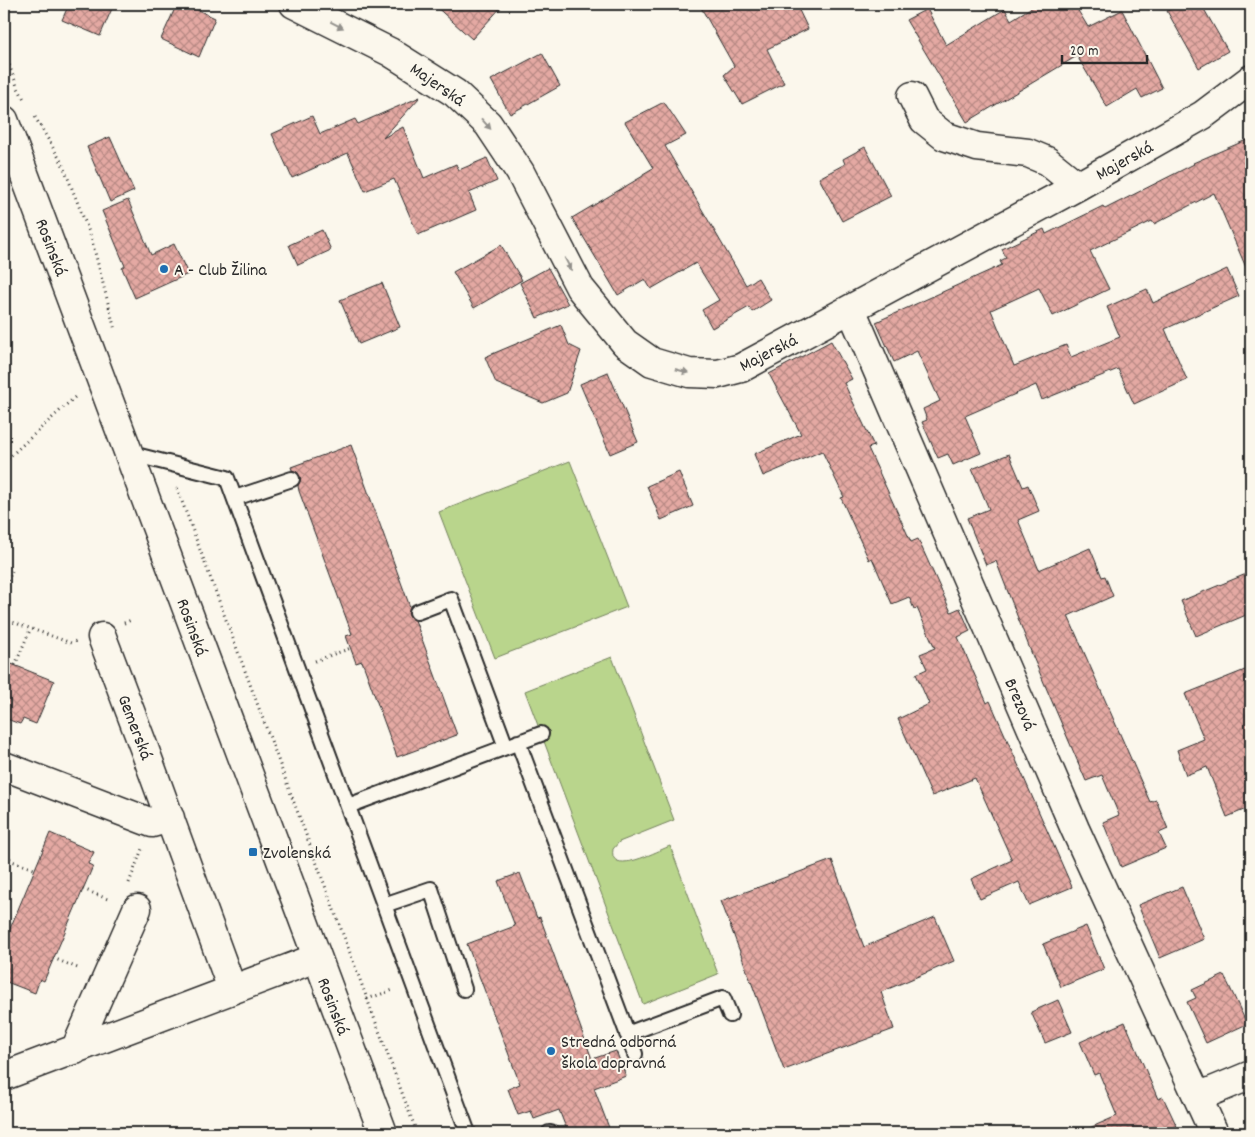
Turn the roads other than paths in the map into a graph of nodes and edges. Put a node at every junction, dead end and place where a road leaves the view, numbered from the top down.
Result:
1 (294, 4) edge
2 (1251, 79) edge
3 (912, 96) dead end
4 (1251, 104) edge
5 (1203, 115) junction
6 (4, 120) edge
7 (1078, 186) junction
8 (851, 309) junction
9 (128, 453) junction
10 (292, 479) dead end
11 (234, 498) junction
12 (417, 612) dead end
13 (99, 634) road end
14 (541, 734) dead end
15 (512, 744) junction
16 (4, 766) edge
17 (348, 806) junction
18 (170, 818) junction
19 (384, 905) junction
20 (137, 909) dead end
21 (316, 958) junction
22 (464, 989) dead end
23 (232, 990) junction
24 (730, 1015) dead end
25 (627, 1034) junction
26 (75, 1050) junction
27 (636, 1054) dead end
28 (1251, 1075) edge
29 (4, 1076) edge
30 (1198, 1097) junction
31 (383, 1133) edge
32 (468, 1133) edge
33 (1214, 1133) edge

1 -> 8 street, Majerská
2 - 5 street, Majerská
3 - 7 street
4 - 5 street, Majerská
5 - 7 street, Majerská
6 - 9 street, Rosinská
7 - 8 street, Majerská
8 - 30 street, Brezová
9 - 11 lane
9 - 21 street, Rosinská
10 - 11 lane
11 - 17 lane
12 - 15 lane
13 - 18 street, Gemerská
14 - 15 lane
15 - 17 lane
15 - 25 lane
16 - 18 street
17 - 19 lane
18 - 23 street, Gemerská
19 - 22 lane
19 - 32 lane
20 - 26 street
21 - 23 street
21 - 31 street, Rosinská
23 - 26 street
24 - 25 lane
25 - 27 lane
26 - 29 street
28 - 30 street
30 - 33 street, Brezová

